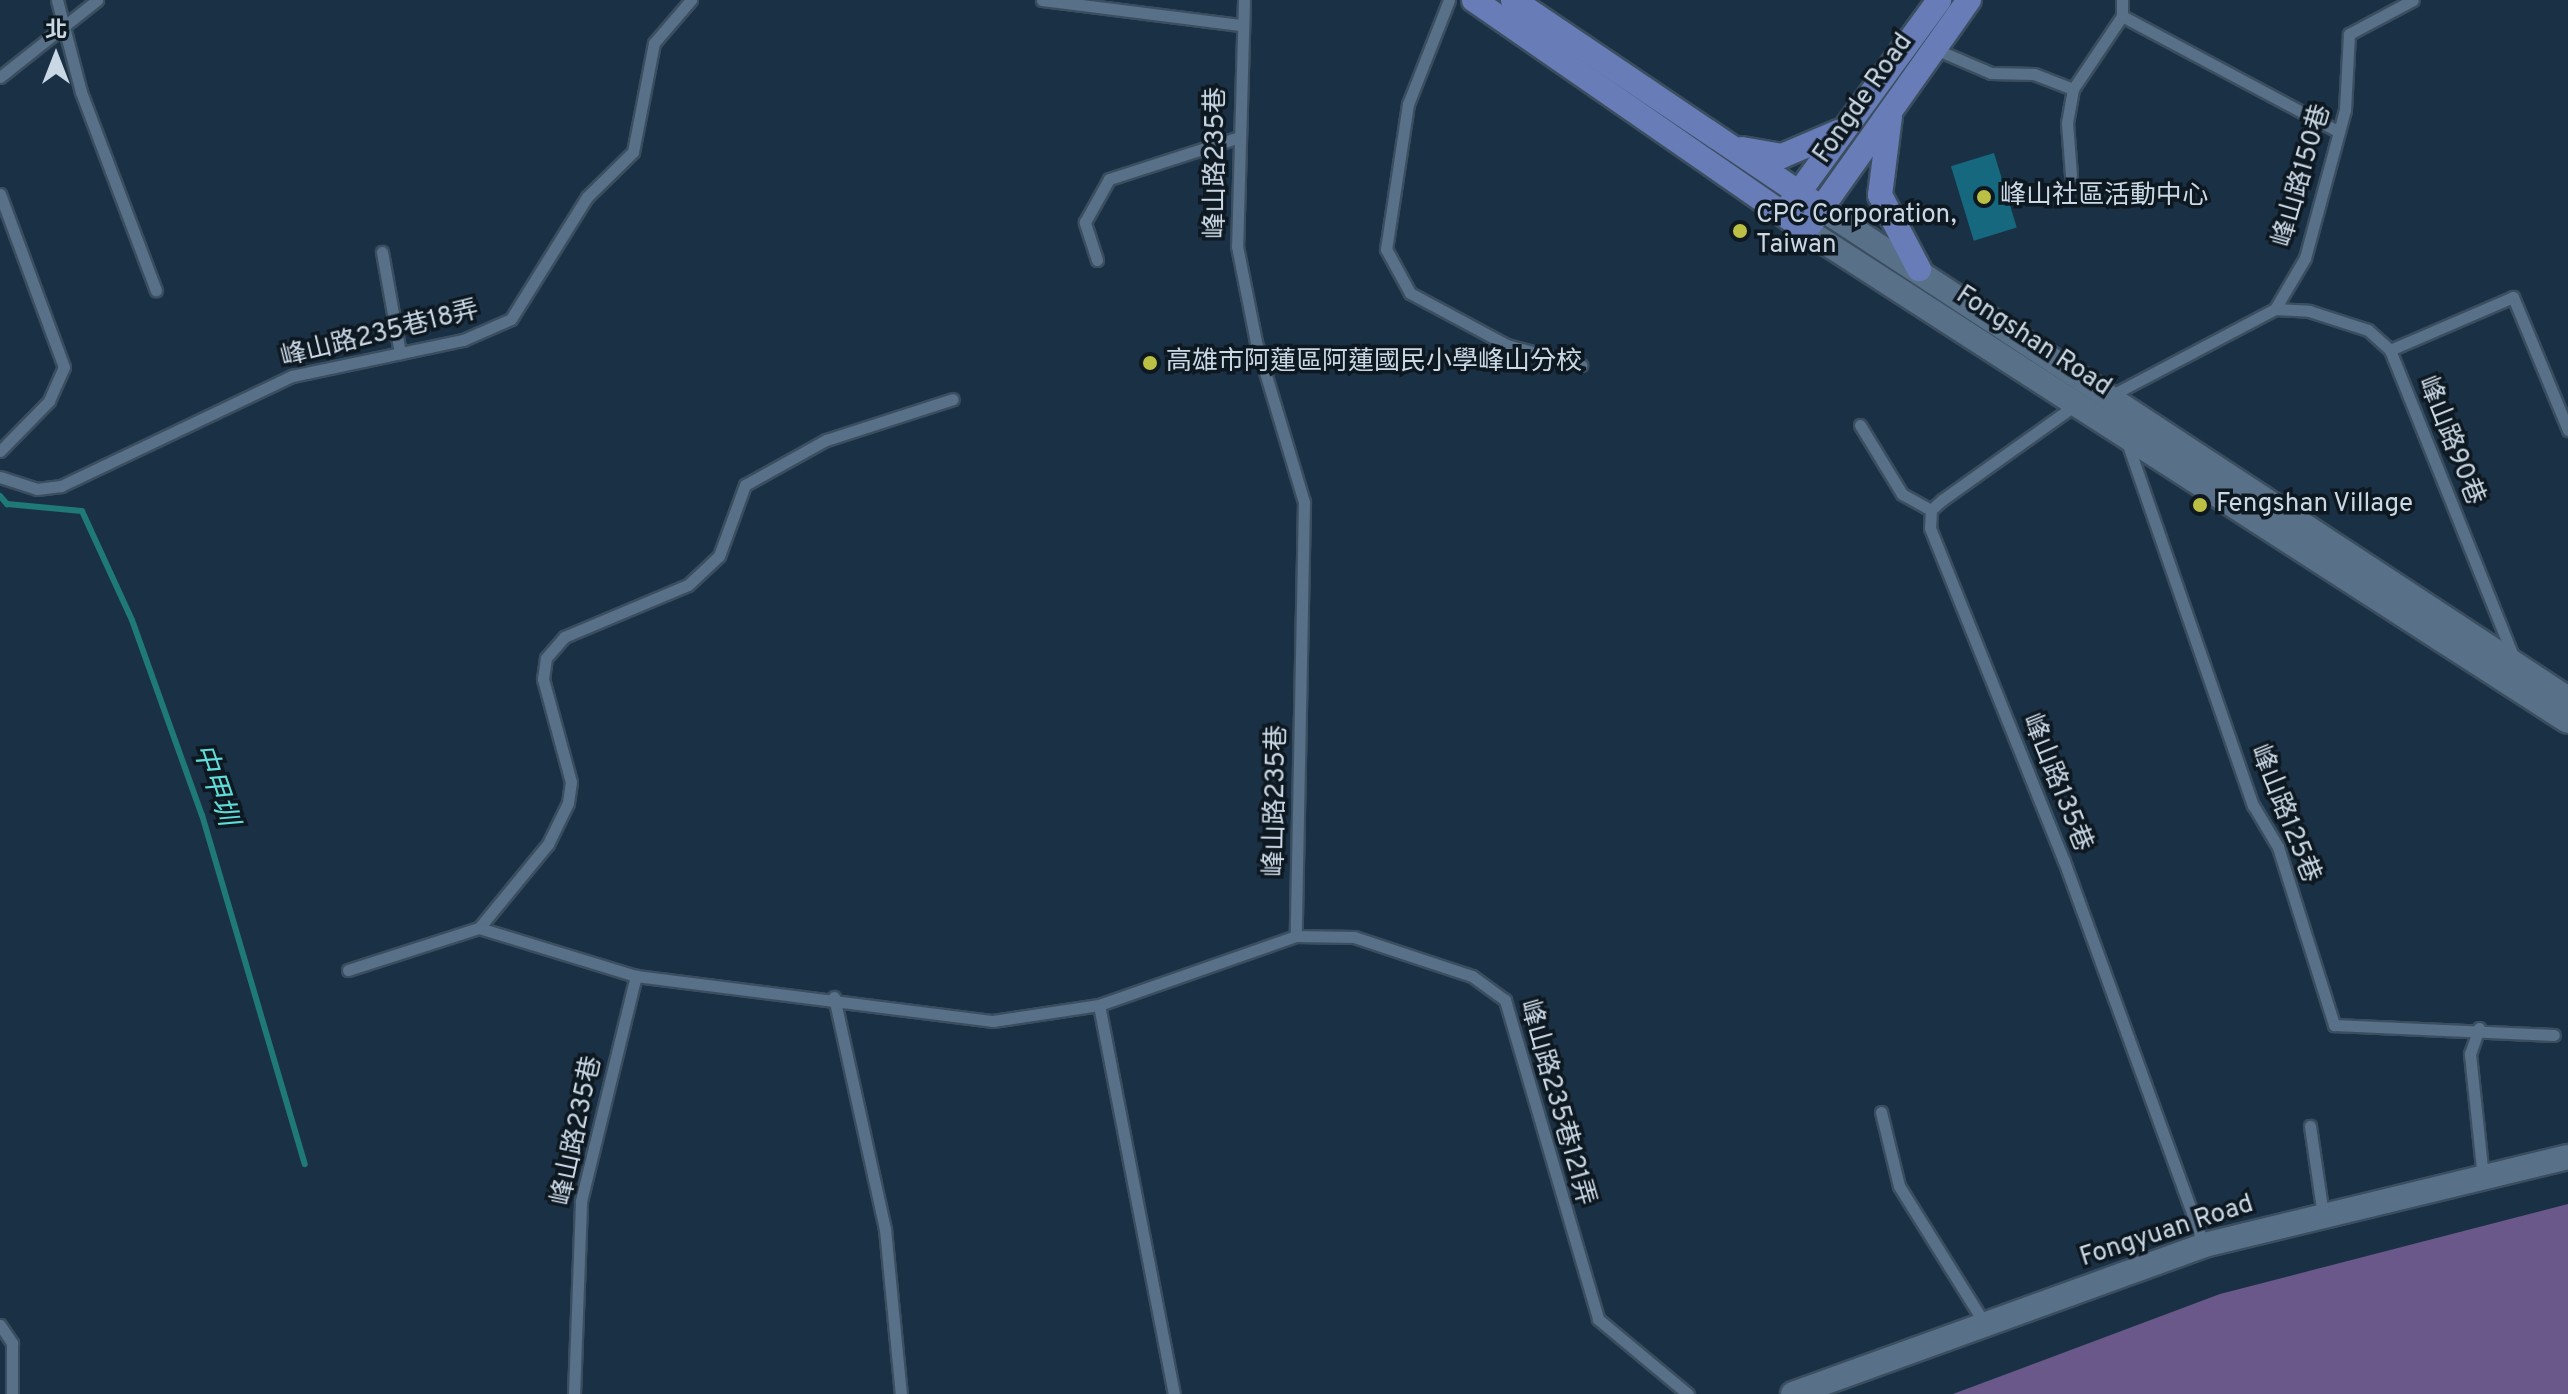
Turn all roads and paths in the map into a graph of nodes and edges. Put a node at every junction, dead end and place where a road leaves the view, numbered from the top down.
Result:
1 (57, 0) edge
2 (97, 0) edge
3 (691, 0) edge
4 (1042, 0) edge
5 (1244, 0) edge
6 (1449, 0) edge
7 (1474, 0) edge
8 (1513, 0) edge
9 (1939, 0) edge
10 (1969, 0) edge
11 (2122, 0) edge
12 (2413, 0) edge
13 (2122, 16) junction
14 (66, 24) junction
15 (1240, 25) junction
16 (1934, 49) junction
17 (0, 77) edge
18 (2073, 89) junction
19 (1868, 102) junction
20 (1890, 114) junction
21 (2337, 131) junction
22 (1237, 138) junction
23 (1734, 148) junction
24 (2071, 175) dead end
25 (1799, 192) junction
26 (0, 194) edge
27 (1821, 208) junction
28 (1783, 214) junction
29 (1806, 230) junction
30 (382, 252) dead end
31 (1097, 260) dead end
32 (1919, 269) junction
33 (156, 290) dead end
34 (2275, 309) junction
35 (2390, 350) junction
36 (400, 353) junction
37 (1581, 365) dead end
38 (2112, 395) junction
39 (953, 399) dead end
40 (2078, 403) junction
41 (2135, 412) junction
42 (1860, 425) dead end
43 (2568, 430) edge
44 (2124, 435) junction
45 (0, 451) edge
46 (0, 477) edge
47 (1931, 510) junction
48 (2516, 666) junction
49 (2568, 699) edge
50 (2568, 721) edge
51 (479, 928) junction
52 (1296, 936) junction
53 (348, 970) dead end
54 (636, 976) junction
55 (834, 997) junction
56 (1099, 1005) junction
57 (2479, 1028) junction
58 (2554, 1035) dead end
59 (1881, 1112) dead end
60 (2310, 1126) dead end
61 (2568, 1157) edge
62 (2483, 1178) junction
63 (2323, 1215) junction
64 (2204, 1245) junction
65 (1985, 1324) junction
66 (0, 1325) edge
67 (12, 1394) edge
68 (574, 1394) edge
69 (901, 1394) edge
70 (1174, 1394) edge
71 (1688, 1394) edge
72 (1793, 1394) edge

1 - 14 lane
2 - 14 lane
3 - 36 lane, 峰山路235巷18弄
4 - 15 lane
5 - 15 lane, 峰山路235巷
6 - 37 lane
7 - 28 main road, Fongshan Road
8 - 23 main road
9 - 19 main road, Fongde Road
10 - 16 main road, Fongde Road
11 - 13 lane
12 - 21 lane, 峰山路150巷
13 - 18 lane
13 - 21 lane
14 - 17 lane
14 - 33 lane
15 - 22 lane, 峰山路235巷
16 - 18 lane
16 - 20 main road, Fongde Road
18 - 24 lane
19 - 23 main road
19 - 25 main road, Fongde Road
20 - 27 main road, Fongde Road
20 - 32 main road
21 - 34 lane, 峰山路150巷
22 - 31 lane
22 - 52 lane, 峰山路235巷
23 - 25 main road
25 - 27 main road
25 - 28 main road, Fongde Road
26 - 45 lane
27 - 29 main road, Fongde Road
27 - 32 street, Fongshan Road
28 - 29 main road, Fongshan Road
29 - 40 street, Fongshan Road
30 - 36 lane
32 - 38 street, Fongshan Road
34 - 35 lane
34 - 38 lane
35 - 43 lane
35 - 48 lane, 峰山路90巷
36 - 46 lane, 峰山路235巷18弄
38 - 41 street, Fongshan Road
39 - 51 lane
40 - 44 street, Fongshan Road
40 - 47 lane
41 - 44 lane
41 - 48 street, Fongshan Road
42 - 47 lane
44 - 50 street, Fongshan Road
44 - 57 lane, 峰山路125巷
47 - 64 lane, 峰山路135巷
48 - 49 street, Fongshan Road
51 - 53 lane
51 - 54 lane
52 - 56 lane
52 - 71 lane, 峰山路235巷121弄
54 - 55 lane
54 - 68 lane, 峰山路235巷
55 - 56 lane
55 - 69 lane
56 - 70 lane
57 - 58 lane, 峰山路125巷
57 - 62 lane
59 - 65 lane
60 - 63 lane
61 - 62 street, Fongyuan Road
62 - 63 street, Fongyuan Road
63 - 64 street, Fongyuan Road
64 - 65 street, Fongyuan Road
65 - 72 street, Fongyuan Road
66 - 67 lane

